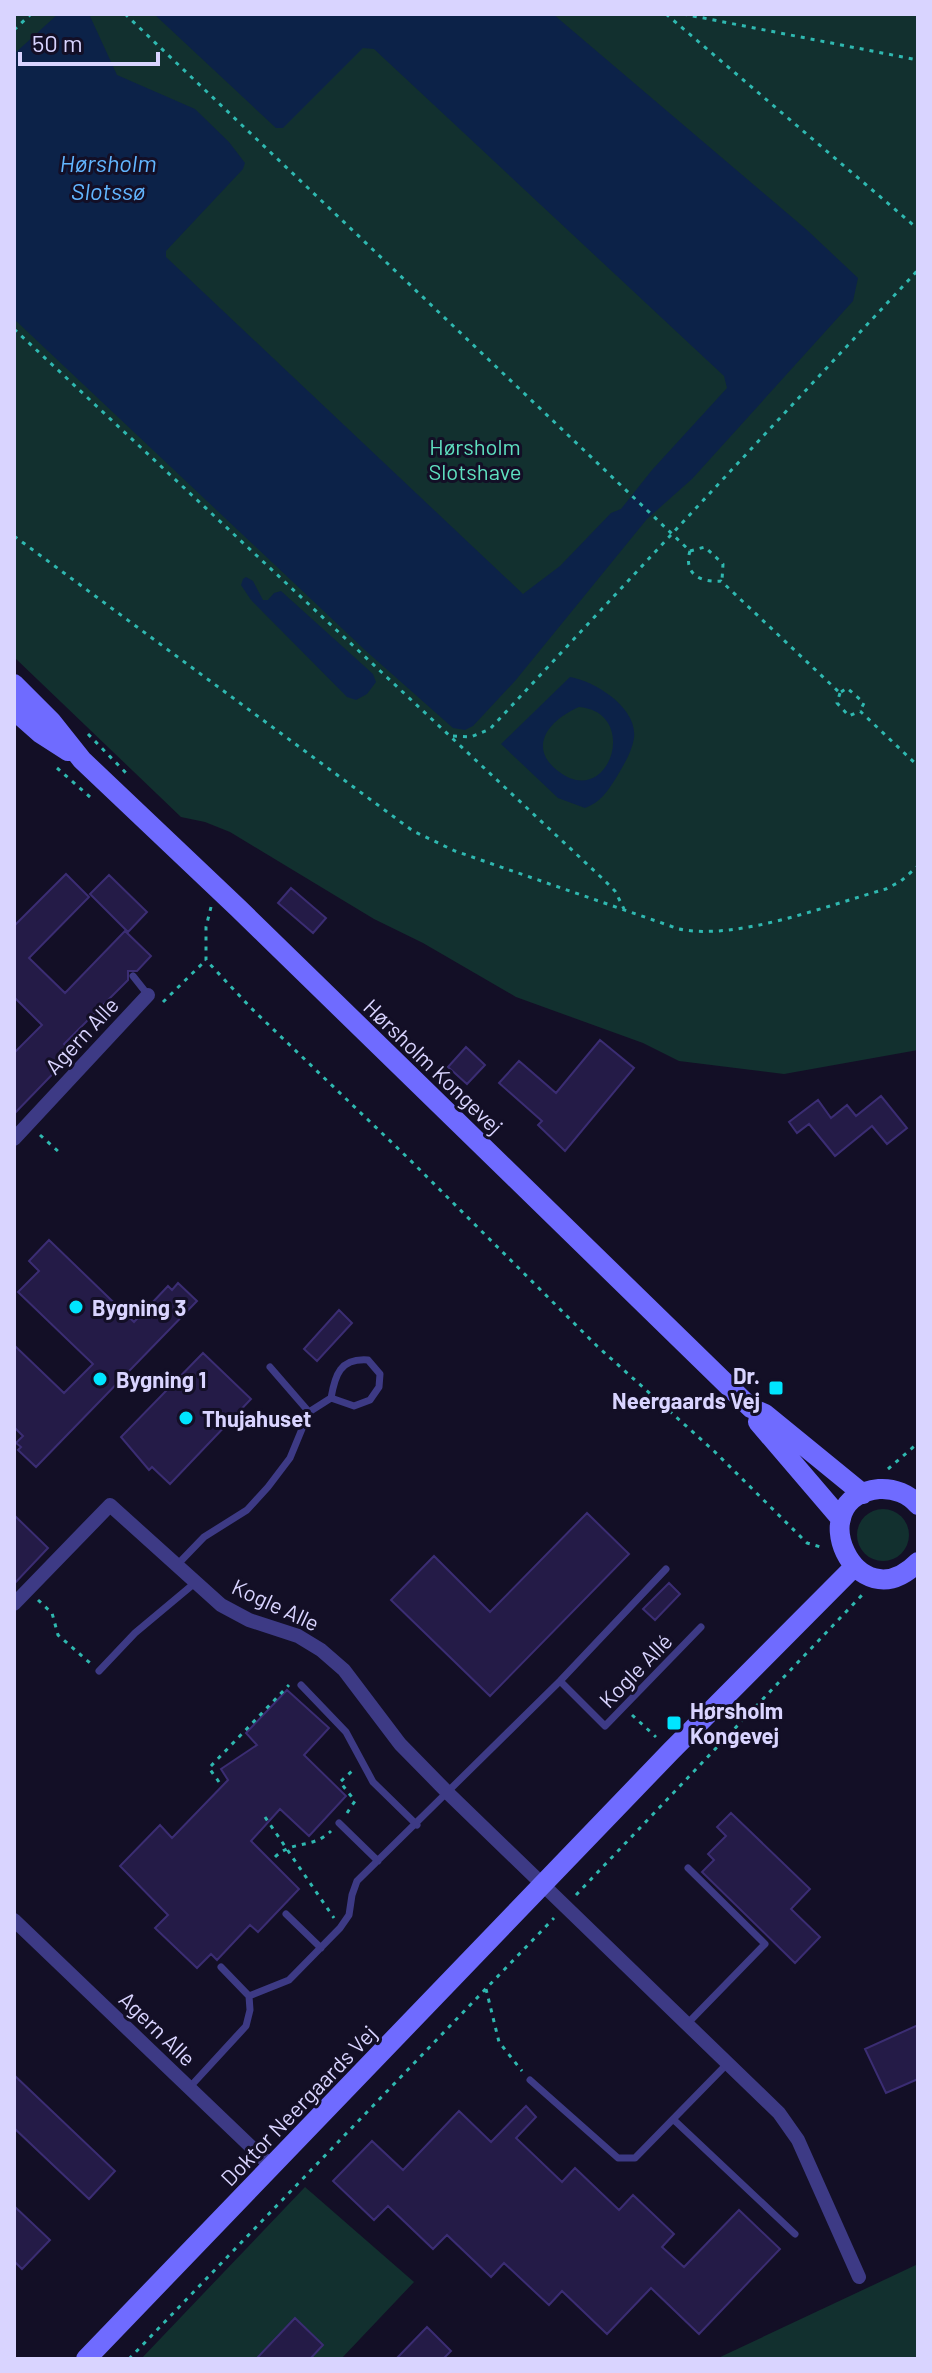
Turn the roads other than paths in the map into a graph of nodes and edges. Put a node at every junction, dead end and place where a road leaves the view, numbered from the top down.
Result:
1 (14, 684) edge
2 (14, 710) edge
3 (82, 760) junction
4 (133, 976) dead end
5 (148, 995) joint
6 (14, 1139) edge
7 (270, 1367) dead end
8 (331, 1398) junction
9 (751, 1408) junction
10 (309, 1412) junction
11 (863, 1494) junction
12 (918, 1505) edge
13 (841, 1519) junction
14 (177, 1565) junction
15 (856, 1566) junction
16 (666, 1569) dead end
17 (913, 1574) edge
18 (196, 1582) junction
19 (14, 1604) edge
20 (701, 1627) dead end
21 (99, 1671) road end
22 (560, 1681) junction
23 (301, 1685) road end
24 (449, 1794) junction
25 (339, 1823) dead end
26 (417, 1825) junction
27 (378, 1861) junction
28 (688, 1868) dead end
29 (543, 1885) junction
30 (286, 1914) dead end
31 (14, 1920) edge
32 (321, 1948) junction
33 (221, 1967) dead end
34 (249, 1996) junction
35 (688, 2023) junction
36 (728, 2062) junction
37 (530, 2080) road end
38 (189, 2088) junction
39 (674, 2120) junction
40 (272, 2167) junction
41 (795, 2234) dead end
42 (859, 2277) dead end
43 (86, 2359) edge

1 - 3 main road, Hørsholm Kongevej
2 - 3 main road, Hørsholm Kongevej
3 - 9 main road, Hørsholm Kongevej
4 - 5 lane
5 - 6 street, Agern Alle
7 - 10 lane
8 - 8 lane
8 - 10 lane
9 - 11 main road, Hørsholm Kongevej
9 - 13 main road, Hørsholm Kongevej
10 - 14 lane
11 - 12 main road
11 - 13 main road
13 - 15 main road
14 - 18 street, Kogle Alle
14 - 19 street, Kogle Alle
15 - 17 main road
15 - 29 main road, Doktor Neergaards Vej
16 - 22 lane
18 - 21 lane
18 - 24 street, Kogle Alle
20 - 22 lane, Kogle Allé
22 - 24 lane
23 - 26 lane
24 - 26 lane
24 - 29 street, Kogle Alle
25 - 27 lane
26 - 27 lane
27 - 32 lane
28 - 35 lane
29 - 35 street
29 - 40 main road, Doktor Neergaards Vej
30 - 32 lane
31 - 38 street, Agern Alle
32 - 34 lane
33 - 34 lane
34 - 38 lane
35 - 36 street
36 - 39 lane
36 - 42 street
37 - 39 lane
38 - 40 street, Agern Alle
39 - 41 lane
40 - 43 main road, Doktor Neergaards Vej

